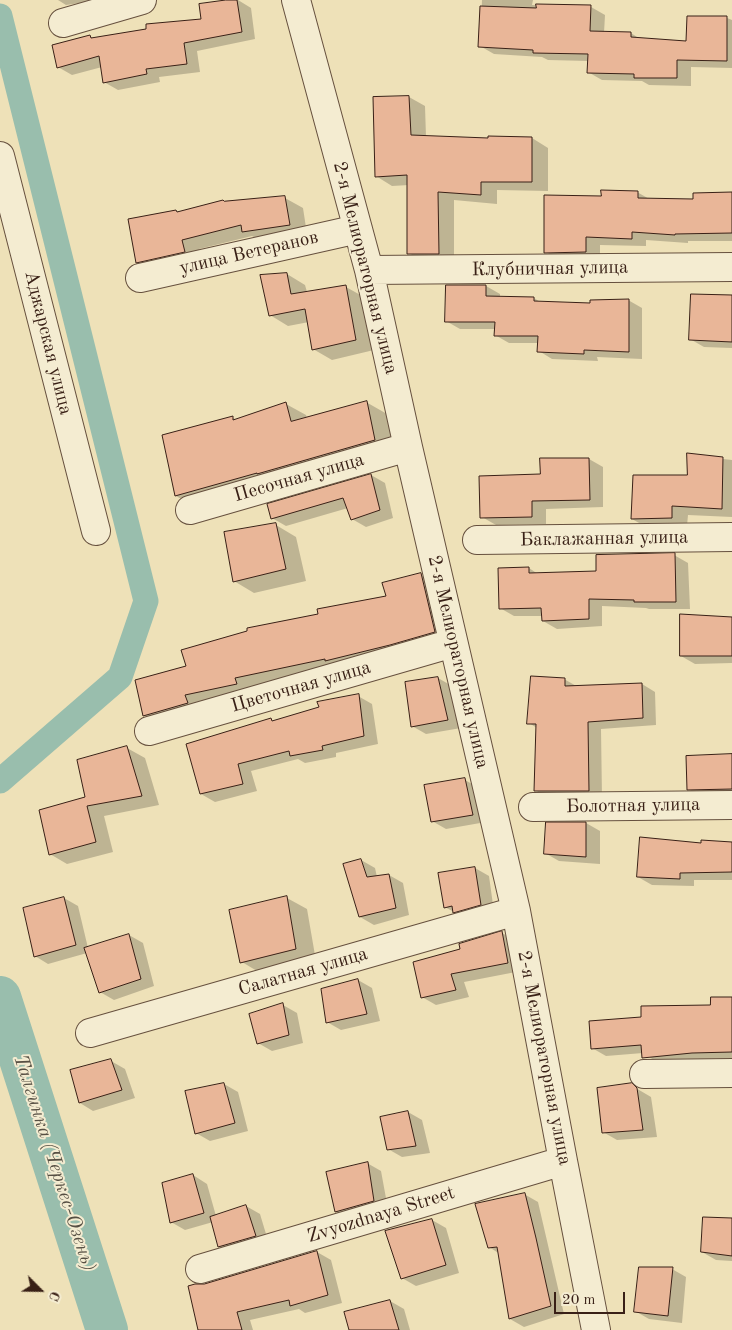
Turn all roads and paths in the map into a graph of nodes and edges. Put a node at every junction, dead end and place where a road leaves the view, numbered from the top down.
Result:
1 (142, 0) edge
2 (296, 0) edge
3 (63, 23) dead end
4 (0, 156) edge
5 (358, 229) junction
6 (732, 267) edge
7 (368, 270) junction
8 (140, 278) dead end
9 (408, 447) junction
10 (190, 510) dead end
11 (96, 531) dead end
12 (732, 537) edge
13 (477, 540) dead end
14 (453, 643) junction
15 (149, 731) dead end
16 (732, 805) edge
17 (533, 807) dead end
18 (516, 911) junction
19 (90, 1033) dead end
20 (732, 1073) edge
21 (644, 1074) dead end
22 (563, 1161) junction
23 (200, 1270) dead end
24 (596, 1330) edge

1 - 3 street
2 - 5 street, 2-я Мелиораторная улица
4 - 11 street, Аджарская улица
5 - 7 street, 2-я Мелиораторная улица
5 - 8 street, улица Ветеранов
6 - 7 street, Клубничная улица
7 - 9 street, 2-я Мелиораторная улица
9 - 10 street, Песочная улица
9 - 14 street, 2-я Мелиораторная улица
12 - 13 street, Баклажанная улица
14 - 15 street, Цветочная улица
14 - 18 street, 2-я Мелиораторная улица
16 - 17 street, Болотная улица
18 - 19 street, Салатная улица
18 - 22 street, 2-я Мелиораторная улица
20 - 21 street
22 - 23 street, Zvyozdnaya Street
22 - 24 street, 2-я Мелиораторная улица

